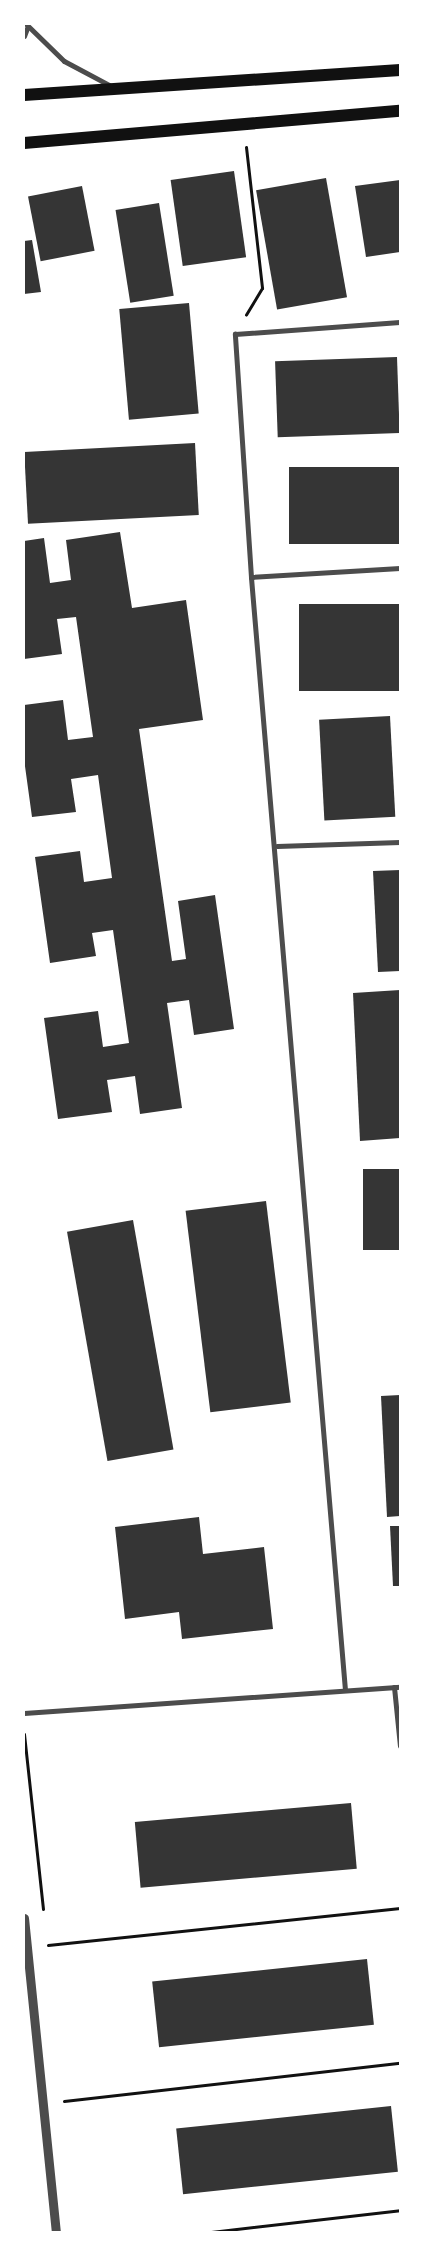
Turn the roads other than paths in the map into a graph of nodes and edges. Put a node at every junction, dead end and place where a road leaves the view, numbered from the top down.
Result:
1 (26, 26) edge
2 (24, 36) edge
3 (400, 70) edge
4 (115, 89) junction
5 (24, 95) edge
6 (400, 111) edge
7 (24, 143) edge
8 (400, 322) edge
9 (400, 568) edge
10 (251, 577) junction
11 (400, 842) edge
12 (277, 846) junction
13 (397, 1687) edge
14 (345, 1690) junction
15 (24, 1713) edge
16 (400, 1746) edge
17 (24, 1918) edge
18 (56, 2232) edge

1 - 2 street
1 - 4 street
3 - 4 main road
4 - 5 main road
6 - 7 main road
8 - 10 street
9 - 10 street
10 - 12 street
11 - 12 street
12 - 14 street
13 - 14 street
13 - 16 street
14 - 15 street
17 - 18 street

